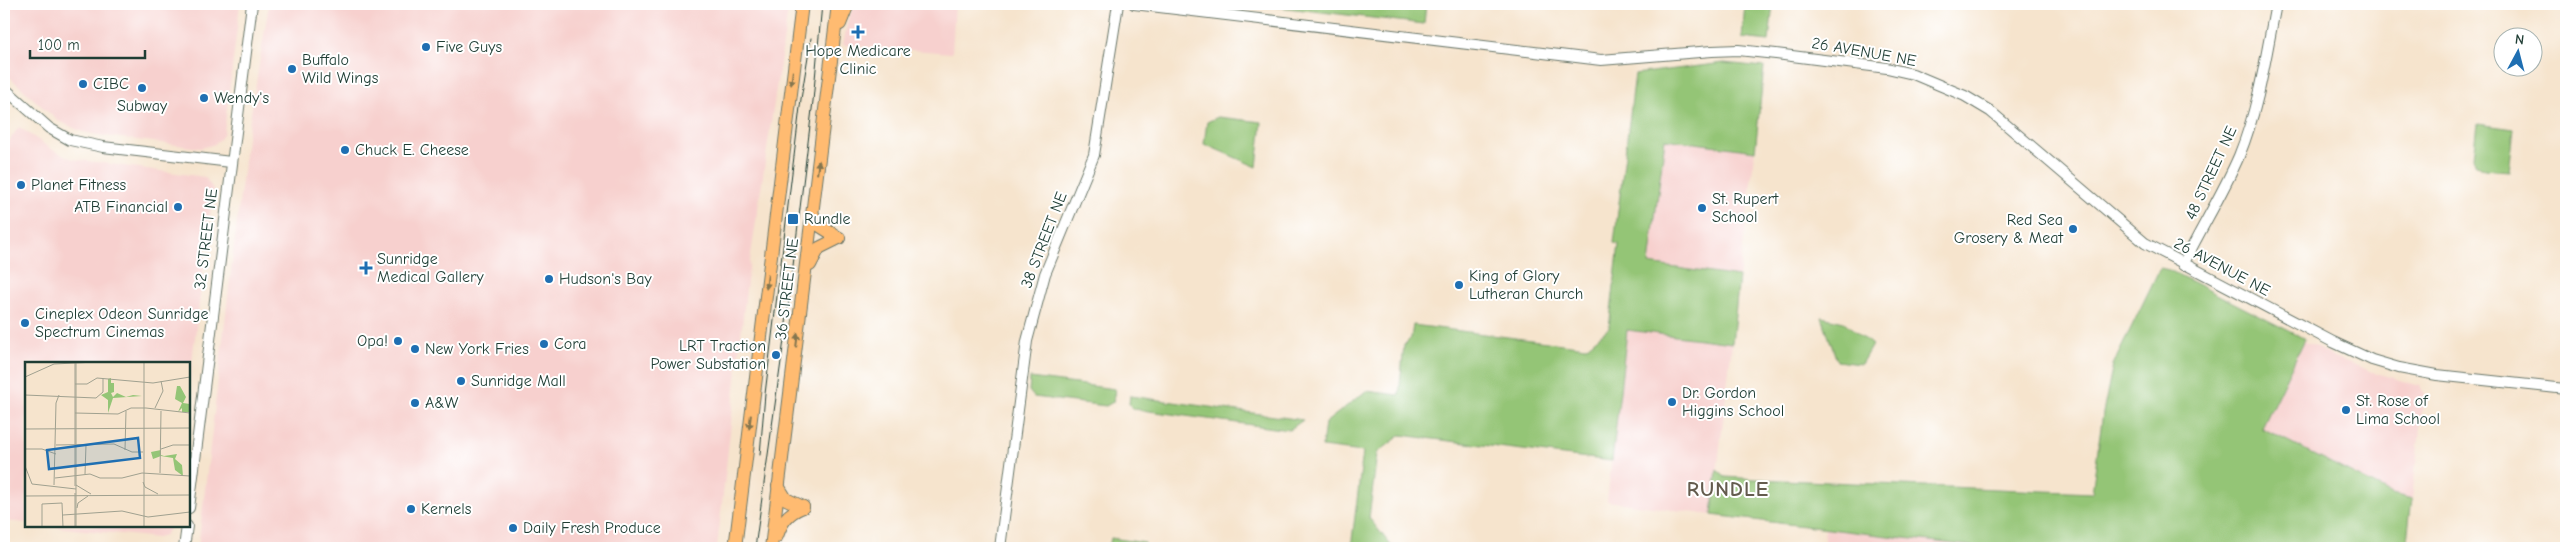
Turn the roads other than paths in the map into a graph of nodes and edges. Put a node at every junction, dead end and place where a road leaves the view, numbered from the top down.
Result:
1 (252, 4) edge
2 (797, 4) edge
3 (802, 4) edge
4 (838, 4) edge
5 (848, 4) edge
6 (1118, 4) edge
7 (1134, 4) edge
8 (2276, 4) edge
9 (798, 30) junction
10 (834, 38) junction
11 (4, 88) edge
12 (231, 162) junction
13 (813, 215) junction
14 (2183, 265) junction
15 (804, 281) junction
16 (2566, 389) edge
17 (778, 486) junction
18 (190, 500) edge
19 (186, 527) edge
20 (184, 548) edge
21 (735, 548) edge
22 (772, 548) edge
23 (1000, 548) edge

1 - 12 street, 32 STREET NE
2 - 9 main road
3 - 9 main road, 36 STREET NE
4 - 10 main road, 36 STREET NE
5 - 10 main road
6 - 23 street, 38 STREET NE
7 - 14 street, 26 AVENUE NE
8 - 14 street, 48 STREET NE
9 -> 21 main road, 36 STREET NE
13 -> 10 main road, 36 STREET NE
11 - 12 street
12 - 18 street, 32 STREET NE
13 - 15 main road, 36 STREET NE
13 - 15 main road
14 - 16 street, 26 AVENUE NE
17 -> 15 main road, 36 STREET NE
17 - 22 main road, 36 STREET NE
17 - 22 main road
19 - 20 street

